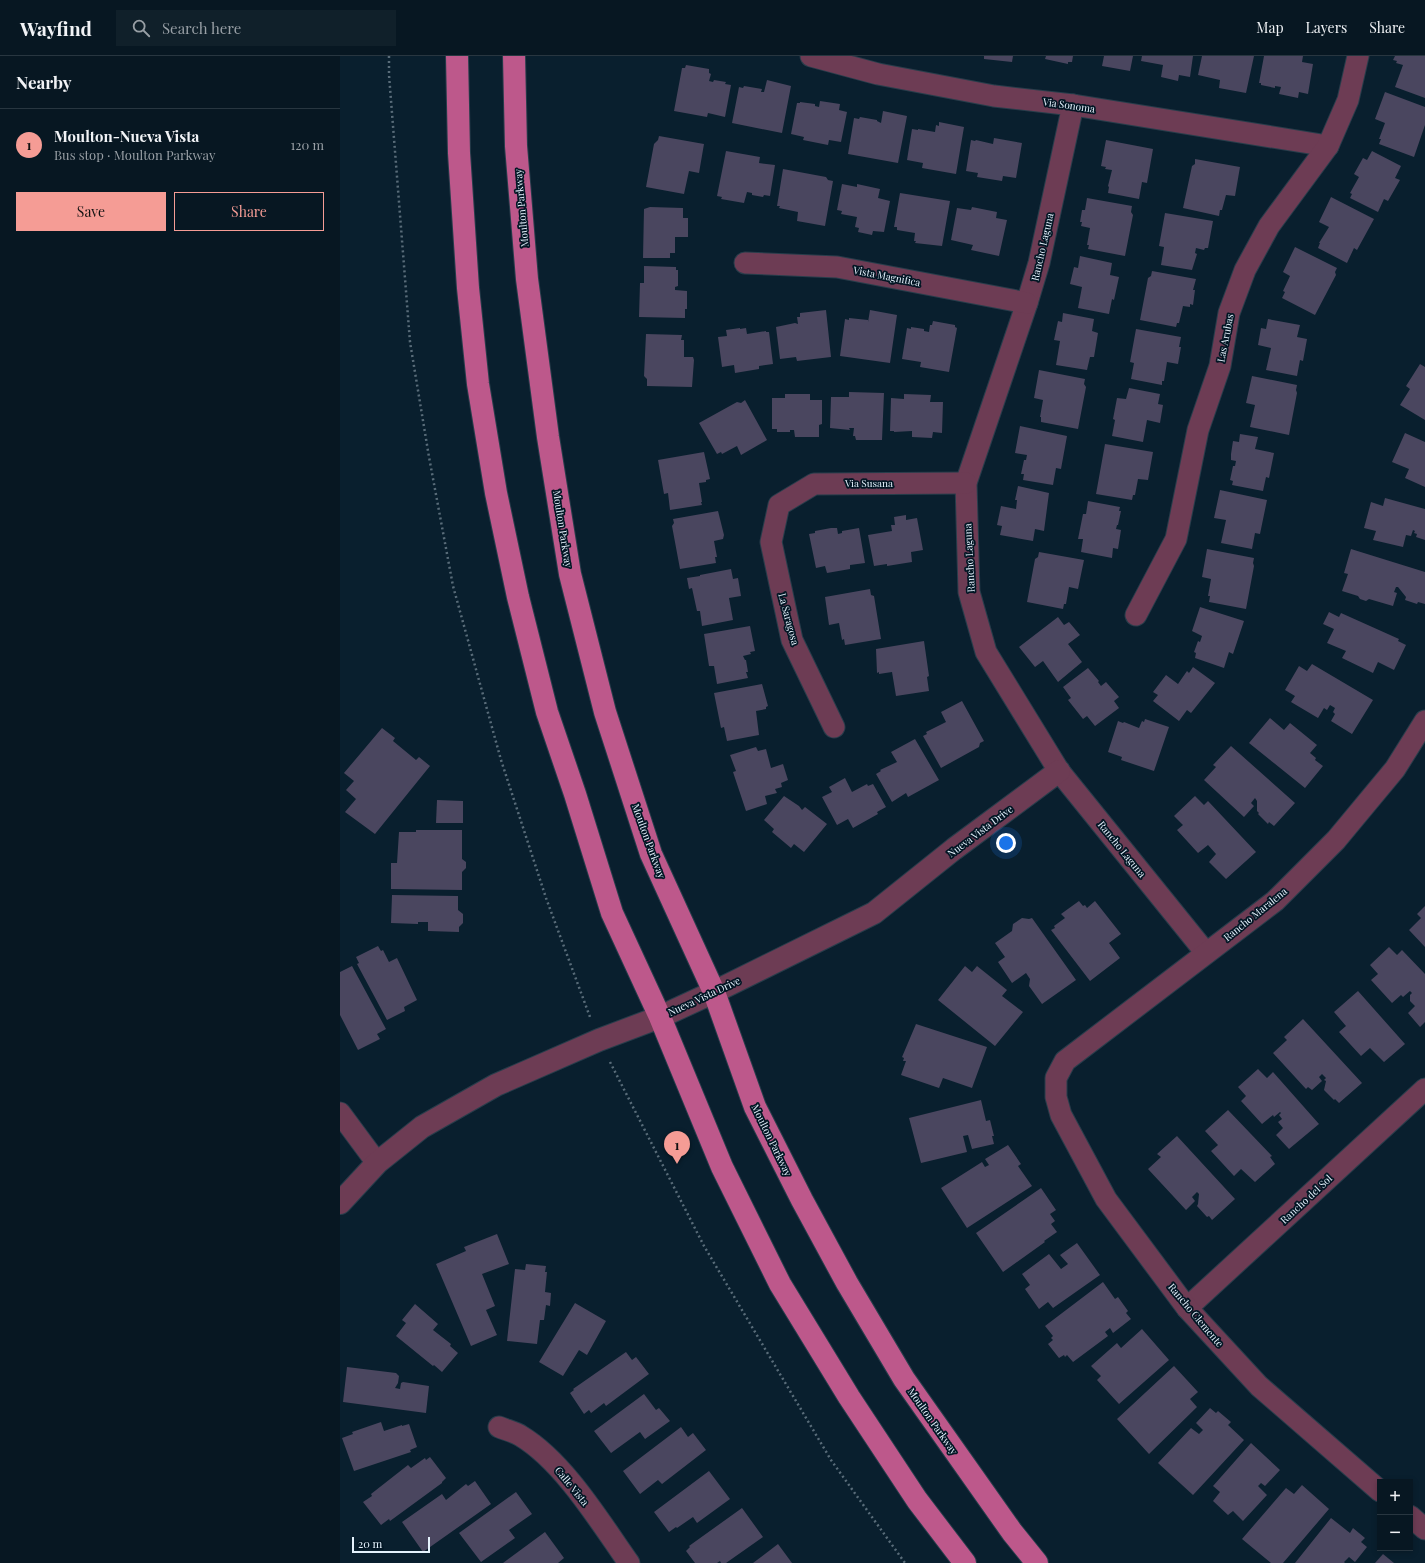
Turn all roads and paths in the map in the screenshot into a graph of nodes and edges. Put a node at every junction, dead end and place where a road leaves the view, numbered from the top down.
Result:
1 (457, 56) edge
2 (514, 56) edge
3 (811, 56) edge
4 (1358, 56) edge
5 (1073, 105) junction
6 (1328, 146) junction
7 (745, 263) dead end
8 (1027, 303) junction
9 (966, 483) junction
10 (779, 505) joint
11 (1136, 615) dead end
12 (1425, 721) edge
13 (834, 727) dead end
14 (1059, 771) junction
15 (1206, 953) junction
16 (714, 992) junction
17 (660, 1017) junction
18 (1056, 1078) joint
19 (1425, 1089) edge
20 (340, 1113) edge
21 (377, 1163) junction
22 (340, 1203) edge
23 (1187, 1308) junction
24 (499, 1427) dead end
25 (1377, 1489) edge
26 (1413, 1519) edge
27 (1425, 1529) edge
28 (629, 1563) edge
29 (965, 1563) edge
30 (1037, 1563) edge

1 - 17 main road
2 - 16 main road, Moulton Parkway
3 - 5 street, Via Sonoma
4 - 6 street, Las Arubas
5 - 6 street, Via Sonoma
5 - 8 street, Rancho Laguna
6 - 11 street, Las Arubas
7 - 8 street, Vista Magnifica
8 - 9 street, Rancho Laguna
9 - 10 street, Via Susana
9 - 14 street, Rancho Laguna
10 - 13 street, La Saragosa
12 - 15 street, Rancho Maralena
14 - 15 street, Rancho Laguna
14 - 16 street, Nueva Vista Drive
15 - 18 street, Rancho Maralena
16 - 17 street, Nueva Vista Drive
16 - 30 main road, Moulton Parkway
17 - 21 street, Nueva Vista Drive
17 - 29 main road
18 - 23 street, Rancho Clemente
19 - 23 street, Rancho del Sol
20 - 21 street
21 - 22 street, Nueva Vista Drive
23 - 25 street, Rancho Clemente
24 - 28 street, Calle Vista
26 - 27 street

